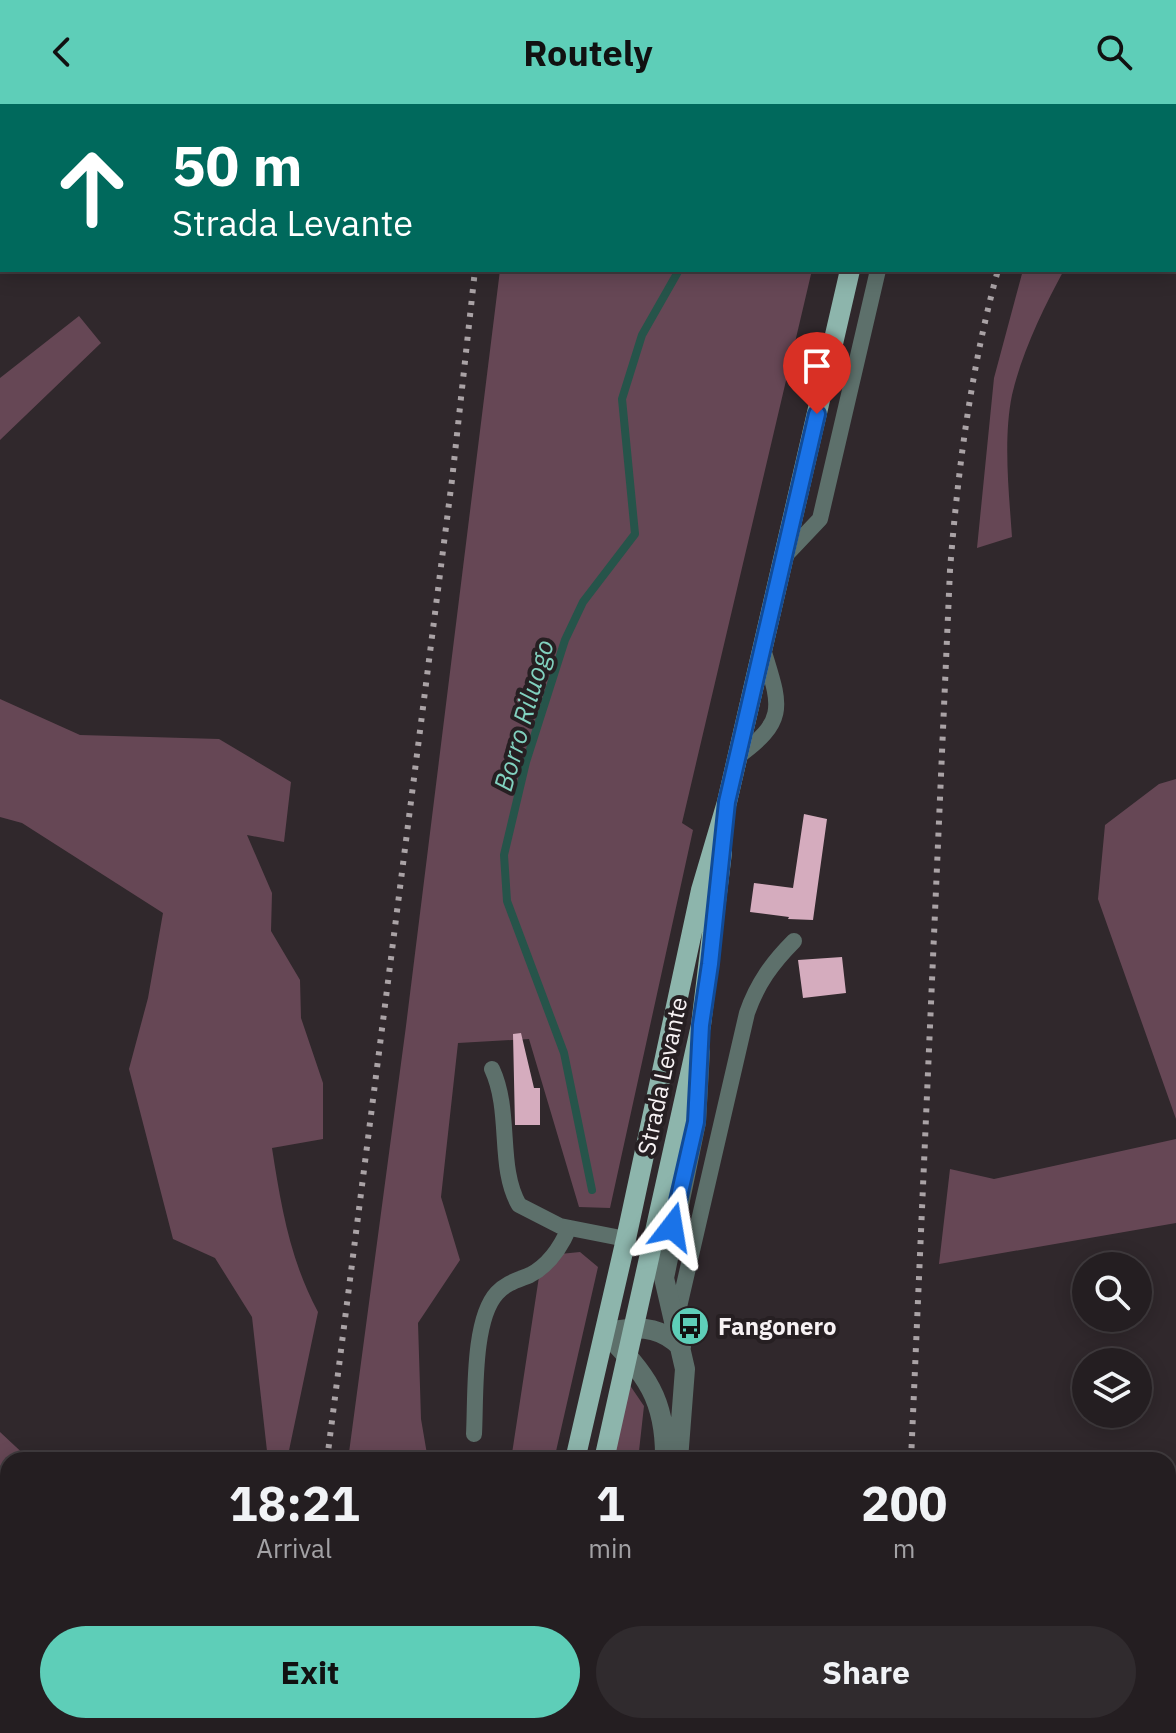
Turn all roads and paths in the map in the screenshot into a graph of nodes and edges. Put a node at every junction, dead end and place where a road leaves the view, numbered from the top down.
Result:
1 (850, 272) edge
2 (878, 272) edge
3 (783, 558) junction
4 (727, 802) junction
5 (794, 941) dead end
6 (701, 1025) junction
7 (492, 1069) dead end
8 (569, 1228) junction
9 (626, 1239) junction
10 (675, 1326) junction
11 (635, 1327) junction
12 (605, 1332) junction
13 (681, 1347) junction
14 (629, 1357) junction
15 (474, 1434) dead end
16 (577, 1452) edge
17 (606, 1452) edge
18 (664, 1452) edge
19 (679, 1452) edge

1 - 3 main road, Strada Levante
2 - 3 lane
3 - 4 main road, Strada Levante
4 - 6 main road, Strada Levante
4 - 9 main road, Strada Levante
5 - 10 lane
6 - 10 street
6 - 11 main road, Strada Levante
7 - 8 lane
8 - 9 lane
8 - 15 lane
9 - 12 main road, Strada Levante
10 - 13 street
11 - 12 street
11 - 13 street
11 - 14 main road, Strada Levante
12 - 14 street
12 - 16 main road, Strada Levante
13 - 19 street
14 - 17 main road, Strada Levante
14 - 18 street

